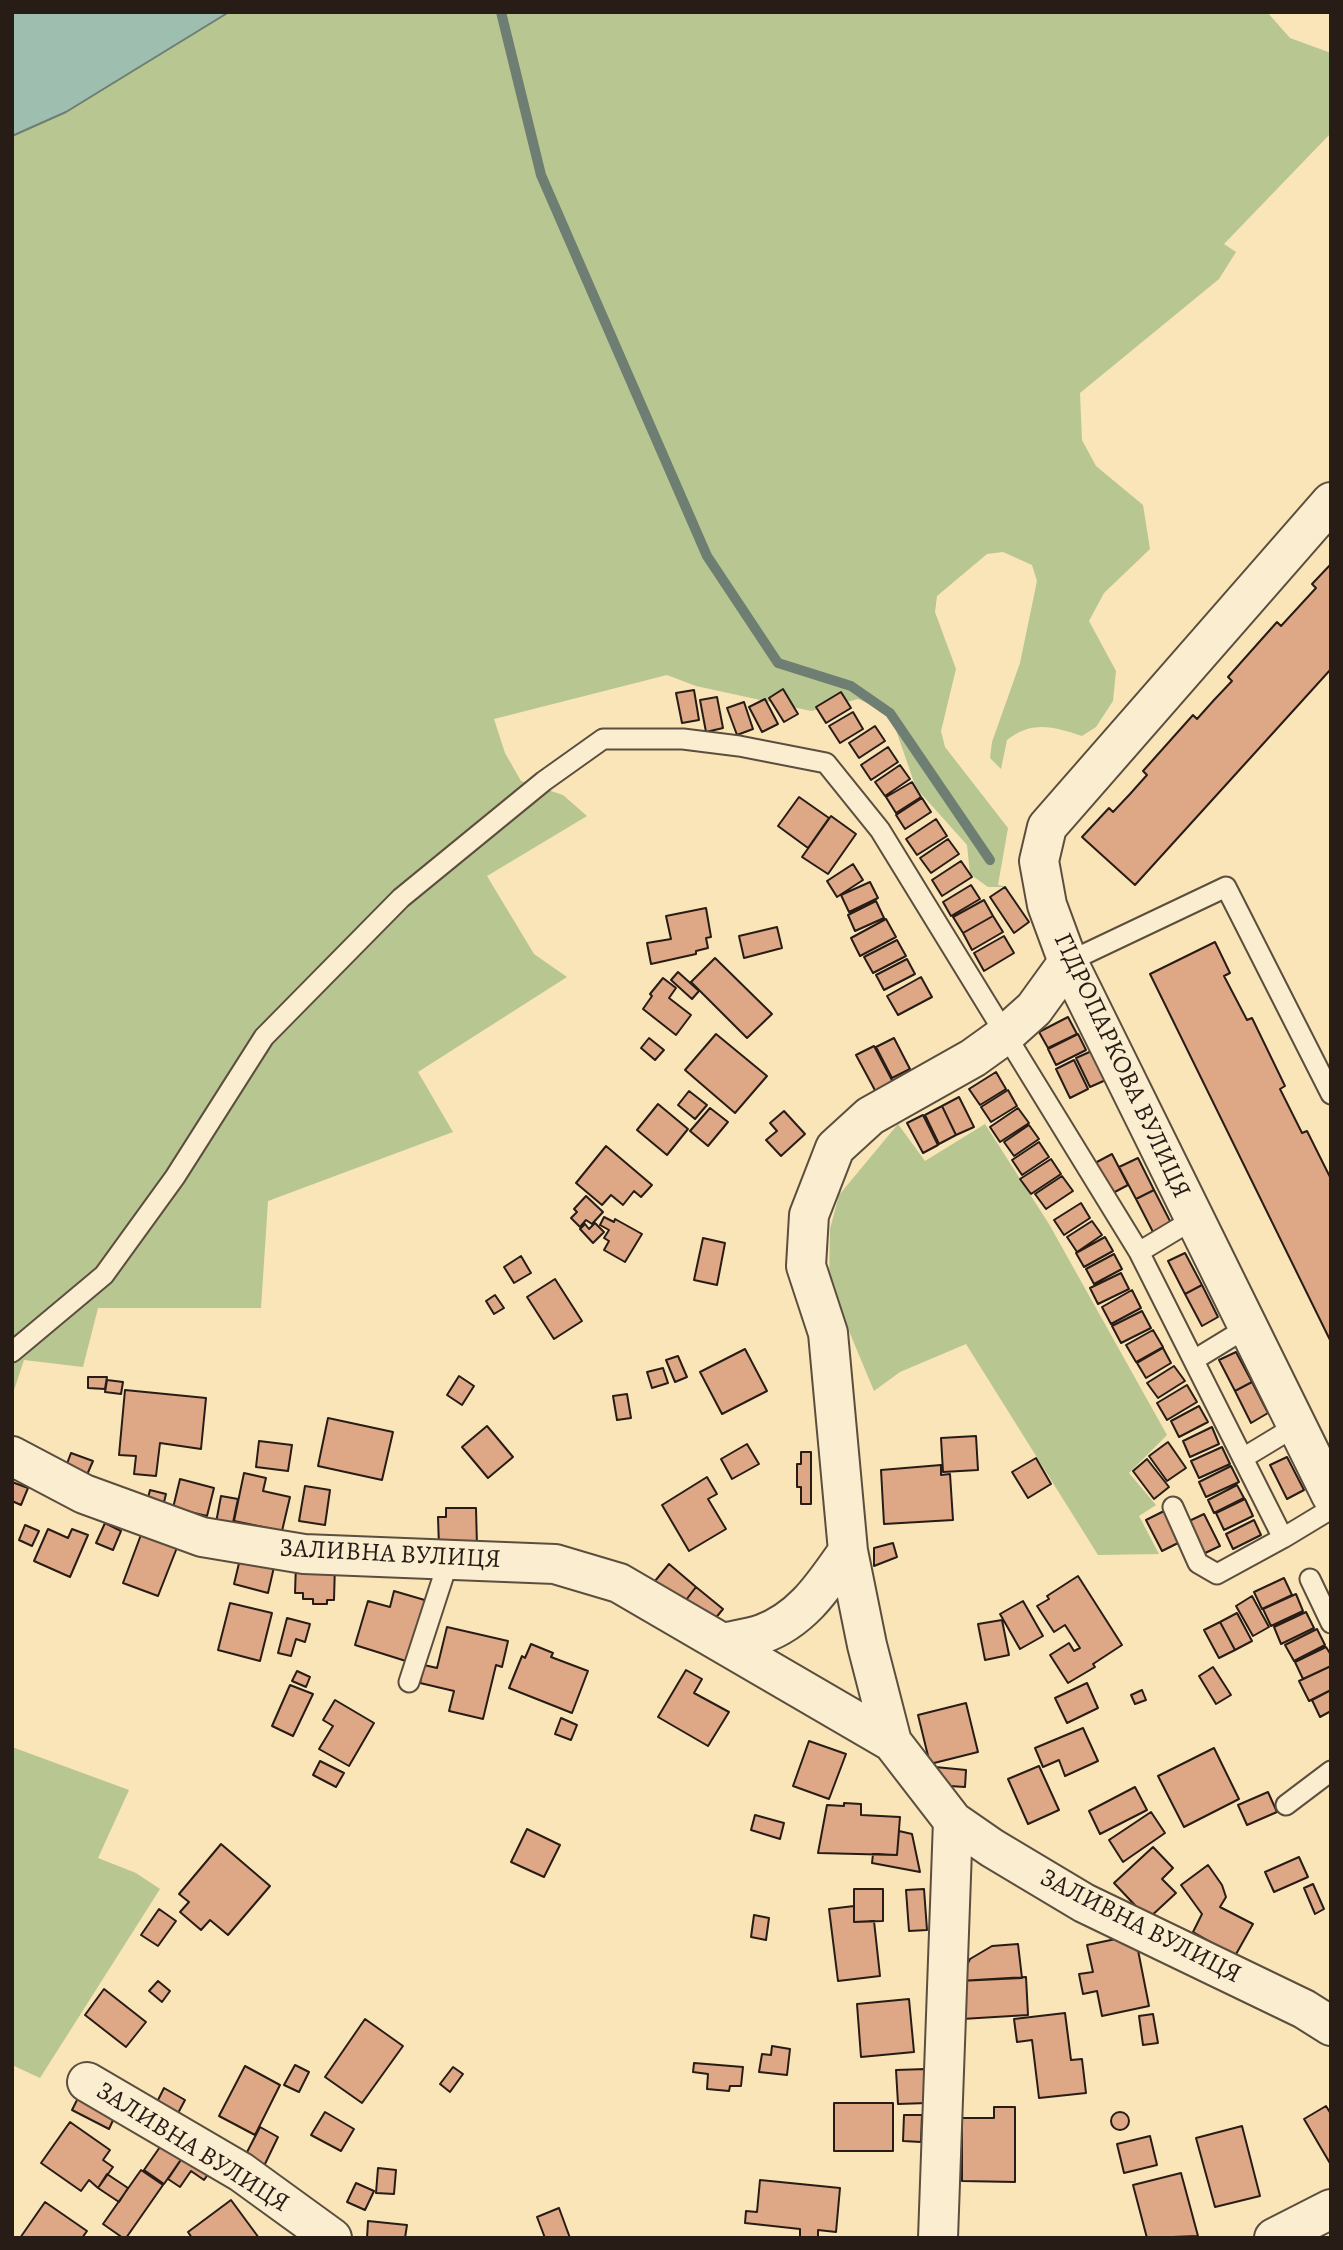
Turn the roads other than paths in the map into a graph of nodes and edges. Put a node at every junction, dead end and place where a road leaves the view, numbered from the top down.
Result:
1 (1331, 502) edge
2 (1068, 962) junction
3 (1005, 1035) junction
4 (1331, 1094) edge
5 (1194, 1219) junction
6 (1139, 1252) junction
7 (1248, 1327) junction
8 (12, 1352) edge
9 (1194, 1360) junction
10 (1296, 1426) junction
11 (12, 1456) edge
12 (1243, 1458) junction
13 (1331, 1495) edge
14 (1173, 1507) dead end
15 (1331, 1509) edge
16 (1283, 1538) junction
17 (848, 1551) junction
18 (449, 1559) junction
19 (1310, 1579) dead end
20 (1331, 1623) edge
21 (724, 1643) junction
22 (409, 1682) dead end
23 (892, 1742) junction
24 (1331, 1771) edge
25 (1286, 1805) dead end
26 (953, 1821) junction
27 (1331, 2026) edge
28 (86, 2082) dead end
29 (1331, 2209) edge
30 (332, 2238) edge
31 (937, 2238) edge
32 (1274, 2238) edge

1 - 2 street, ГІДРОПАРКОВА ВУЛИЦЯ
2 - 3 street, ЗАЛИВНА ВУЛИЦЯ
2 - 4 lane
2 - 5 street, ГІДРОПАРКОВА ВУЛИЦЯ
3 - 6 lane
3 - 8 lane
3 - 17 street, ЗАЛИВНА ВУЛИЦЯ
5 - 6 lane
5 - 7 street, ГІДРОПАРКОВА ВУЛИЦЯ
6 - 9 lane
7 - 9 lane
7 - 10 street, ГІДРОПАРКОВА ВУЛИЦЯ
9 - 12 lane
10 - 12 lane
10 - 13 street, ГІДРОПАРКОВА ВУЛИЦЯ
11 - 18 street, ЗАЛИВНА ВУЛИЦЯ
12 - 16 lane
14 - 16 lane
15 - 16 lane
17 - 21 street
17 - 23 street, ЗАЛИВНА ВУЛИЦЯ
18 - 21 street, ЗАЛИВНА ВУЛИЦЯ
18 - 22 lane
19 - 20 lane
21 - 23 street, ЗАЛИВНА ВУЛИЦЯ
23 - 26 street, ЗАЛИВНА ВУЛИЦЯ
24 - 25 lane
26 - 27 street, ЗАЛИВНА ВУЛИЦЯ
26 - 31 street
28 - 30 street, ЗАЛИВНА ВУЛИЦЯ
29 - 32 street

